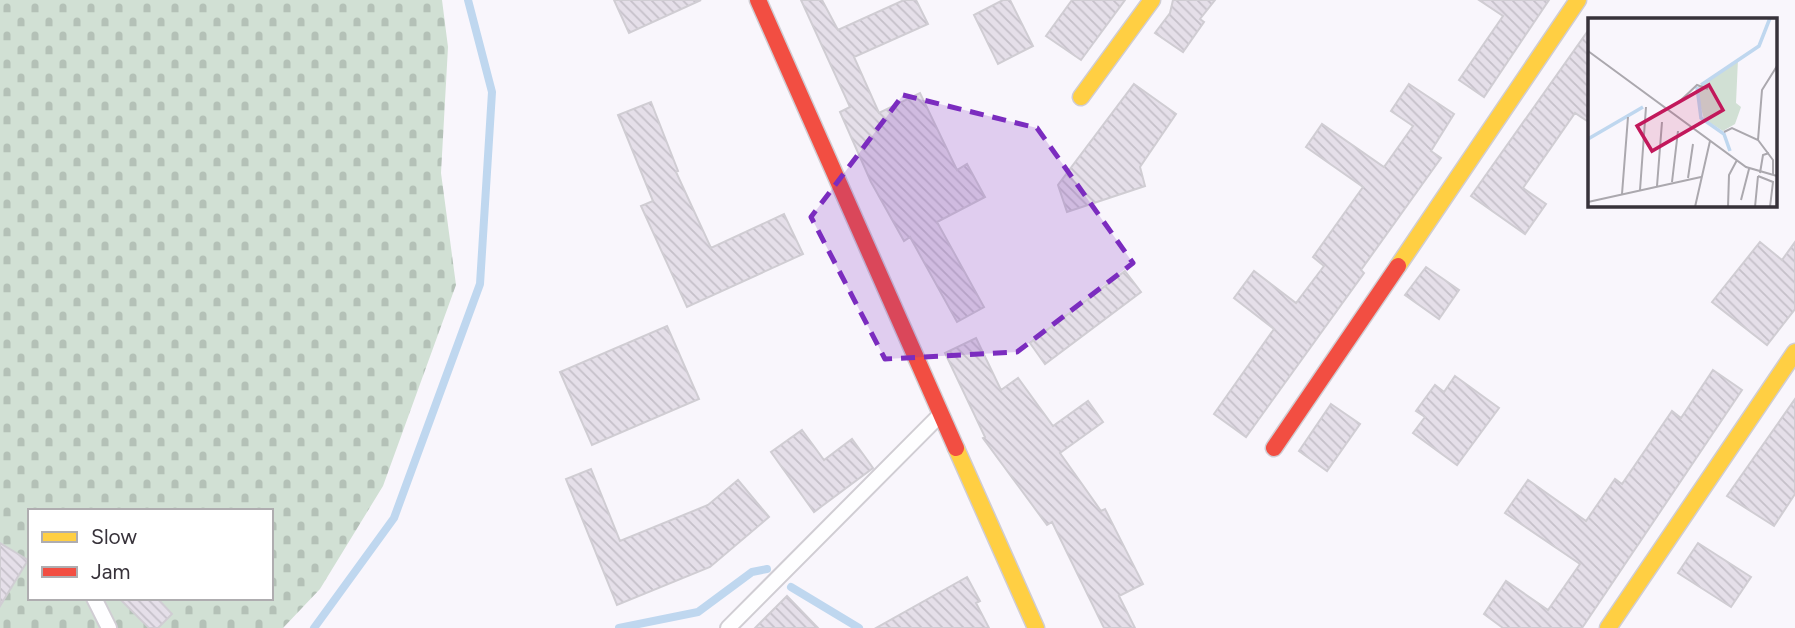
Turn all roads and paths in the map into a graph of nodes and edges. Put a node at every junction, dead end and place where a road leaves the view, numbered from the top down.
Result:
1 (758, 0) edge
2 (1152, 0) edge
3 (1578, 0) edge
4 (1081, 97) dead end
5 (1795, 352) edge
6 (941, 412) junction
7 (1274, 448) dead end
8 (95, 600) edge
9 (109, 628) edge
10 (728, 628) edge
11 (1036, 628) edge
12 (1608, 628) edge

1 - 6 street
2 - 4 street
3 - 7 street
5 - 12 street
6 - 10 lane
6 - 11 street
8 - 9 lane

